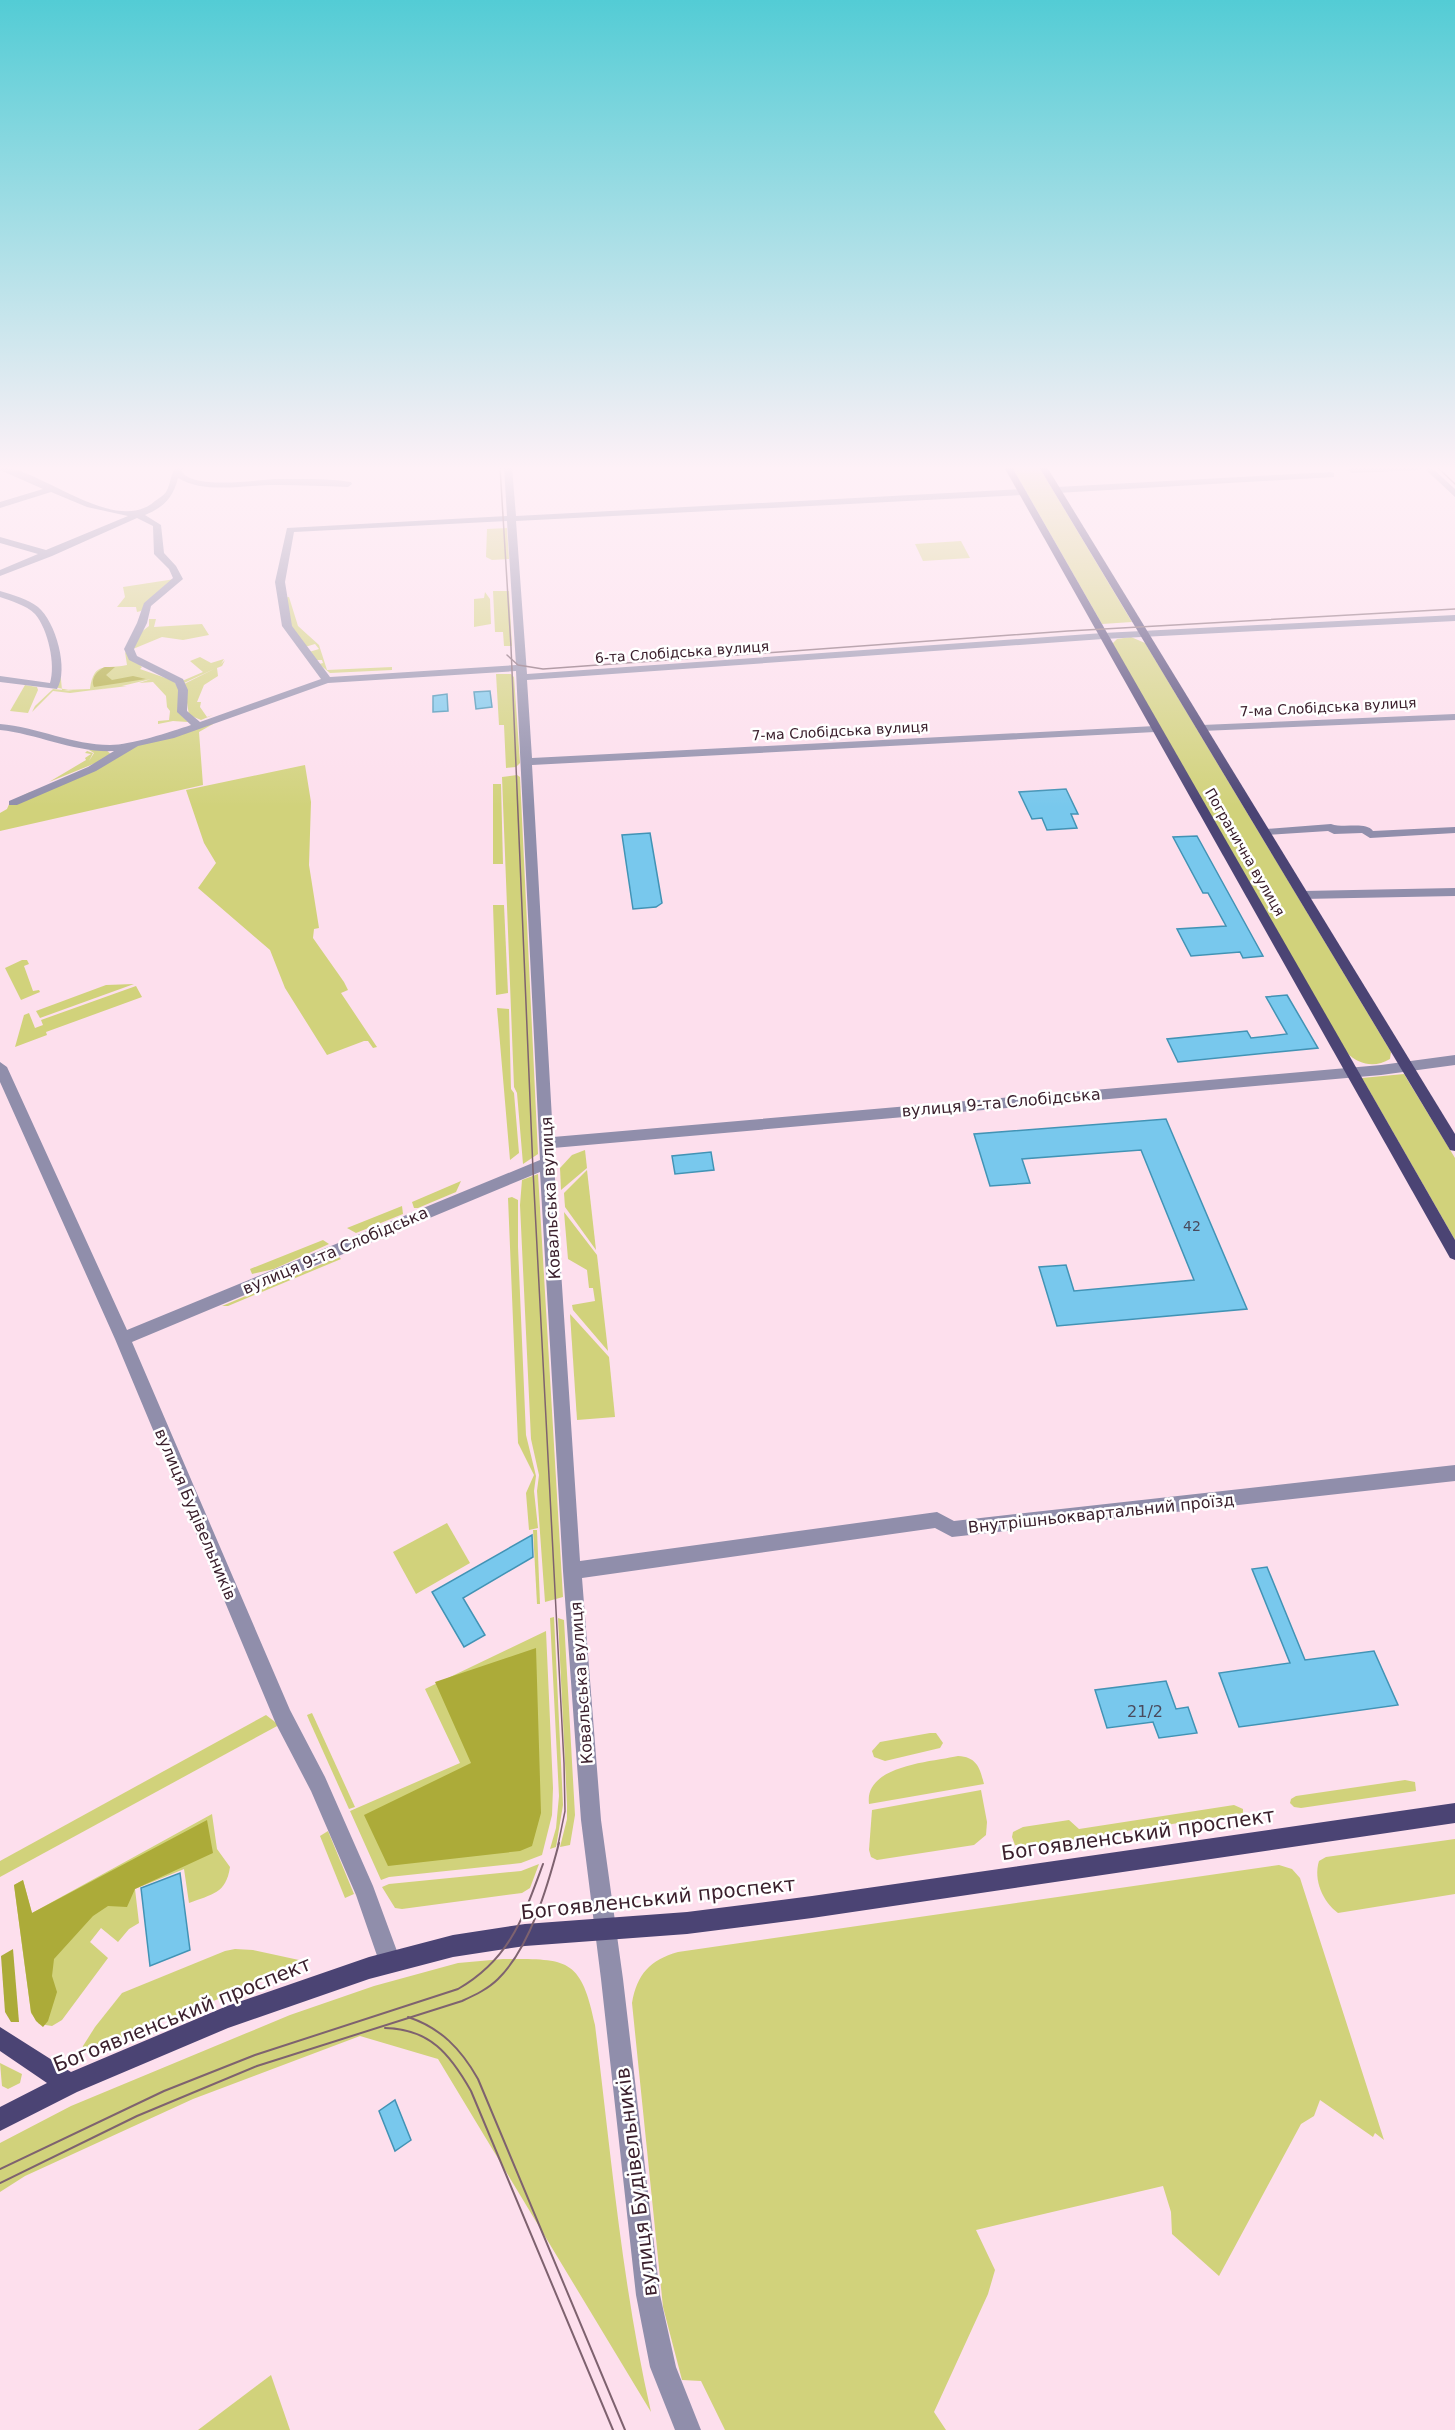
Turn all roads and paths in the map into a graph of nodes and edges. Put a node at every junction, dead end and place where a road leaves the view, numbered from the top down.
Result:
1 (176, 580) edge
2 (280, 580) edge
3 (516, 580) edge
4 (1072, 580) edge
5 (1112, 580) edge
6 (0, 594) edge
7 (1455, 618) edge
8 (1144, 633) junction
9 (1103, 636) junction
10 (521, 672) junction
11 (0, 680) edge
12 (327, 680) junction
13 (1455, 717) edge
14 (198, 725) junction
15 (0, 727) edge
16 (1202, 728) junction
17 (1155, 729) junction
18 (129, 747) junction
19 (526, 762) junction
20 (13, 804) dead end
21 (1455, 830) edge
22 (1266, 832) junction
23 (1455, 892) edge
24 (1303, 895) junction
25 (1455, 1060) edge
26 (1406, 1065) junction
27 (0, 1067) edge
28 (1351, 1072) junction
29 (547, 1143) junction
30 (1455, 1146) edge
31 (547, 1163) junction
32 (1455, 1254) edge
33 (123, 1339) junction
34 (1455, 1473) edge
35 (572, 1571) junction
36 (1455, 1813) edge
37 (605, 1929) junction
38 (390, 1962) junction
39 (0, 2038) edge
40 (69, 2084) junction
41 (0, 2119) edge
42 (688, 2430) edge

1 - 14 street
2 - 12 street
3 - 10 street, Ковальська вулиця
4 - 9 main road, Погранична вулиця
5 - 8 main road, Погранична вулиця
6 - 11 street
7 - 8 street, 6-та Слобідська вулиця
8 - 9 street, 6-та Слобідська вулиця
8 - 16 main road, Погранична вулиця
9 - 10 street, 6-та Слобідська вулиця
9 - 17 main road, Погранична вулиця
10 - 12 street, 6-та Слобідська вулиця
10 - 19 street, Ковальська вулиця
12 - 14 street, 6-та Слобідська вулиця
13 - 16 street, 7-ма Слобідська вулиця
14 - 18 street, 6-та Слобідська вулиця
15 - 18 street
16 - 22 main road, Погранична вулиця
17 - 19 street, 7-ма Слобідська вулиця
17 - 28 main road, Погранична вулиця
18 - 20 street
19 - 29 street, Ковальська вулиця
21 - 22 street
22 - 24 main road, Погранична вулиця
23 - 24 street
24 - 26 main road, Погранична вулиця
25 - 26 street, вулиця 9-та Слобідська
26 - 28 street, вулиця 9-та Слобідська
26 - 30 main road, Погранична вулиця
27 - 33 street, вулиця Будівельників
28 - 29 street, вулиця 9-та Слобідська
28 - 32 main road, Погранична вулиця
29 - 31 street, Ковальська вулиця
31 - 33 street, вулиця 9-та Слобідська
31 - 35 street, Ковальська вулиця
33 - 38 street, вулиця Будівельників
34 - 35 street, Внутрішньоквартальний проїзд
35 - 37 street, Ковальська вулиця
36 - 37 main road, Богоявленський проспект
37 - 38 main road, Богоявленський проспект
37 - 42 street, вулиця Будівельників
38 - 40 main road, Богоявленський проспект
39 - 40 main road
40 - 41 main road, Богоявленський проспект

